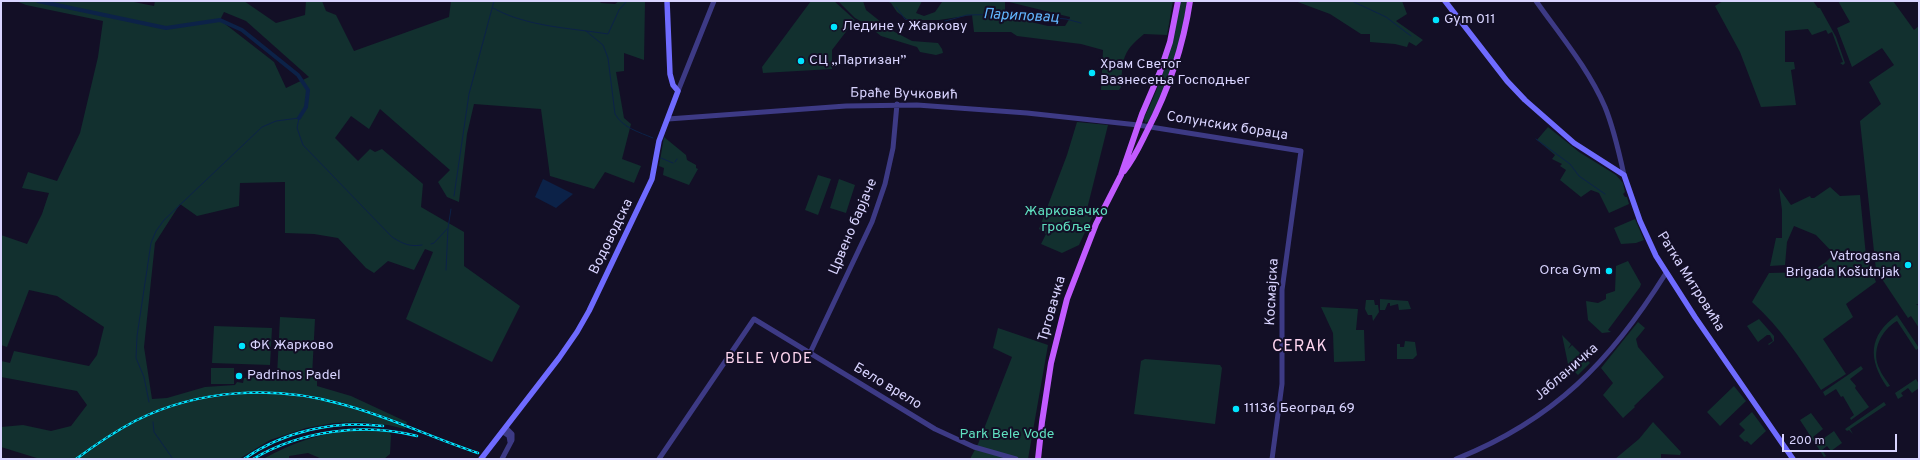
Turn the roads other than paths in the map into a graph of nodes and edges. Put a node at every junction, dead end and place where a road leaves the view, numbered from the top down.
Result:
1 (667, 1) edge
2 (714, 1) edge
3 (1178, 1) edge
4 (1190, 1) edge
5 (1445, 1) edge
6 (1536, 1) edge
7 (678, 91) junction
8 (897, 104) junction
9 (668, 119) junction
10 (1138, 125) junction
11 (1149, 127) junction
12 (1301, 151) joint
13 (1121, 175) junction
14 (1624, 175) junction
15 (1666, 273) junction
16 (810, 353) junction
17 (505, 430) junction
18 (1039, 448) junction
19 (481, 459) edge
20 (502, 459) edge
21 (659, 459) edge
22 (1016, 459) edge
23 (1032, 459) edge
24 (1038, 459) edge
25 (1272, 459) edge
26 (1456, 459) edge
27 (1793, 459) edge

1 - 7 main road
2 - 7 street, Водоводска
3 - 10 main road, Трговачка
4 - 11 main road, Трговачка
5 - 14 main road
6 - 14 street, Ратка Митровића
7 - 9 main road, Водоводска
8 - 9 street, Браће Вучковић
8 - 10 street, Браће Вучковић
8 - 16 street, Црвено барјаче
9 - 17 main road, Водоводска
10 - 11 street, Браће Вучковић
10 - 13 main road, Трговачка
11 - 12 street, Солунских бораца
11 - 13 main road, Трговачка
12 - 25 street, Космајска
13 - 18 main road, Трговачка
14 - 15 main road, Ратка Митровића
15 - 26 street, Јабланичка
15 - 27 main road, Ратка Митровића
16 - 21 street, Бело врело
16 - 22 street, Бело врело
17 - 19 main road, Водоводска
17 - 20 street
18 - 23 main road
18 - 24 main road, Трговачка

